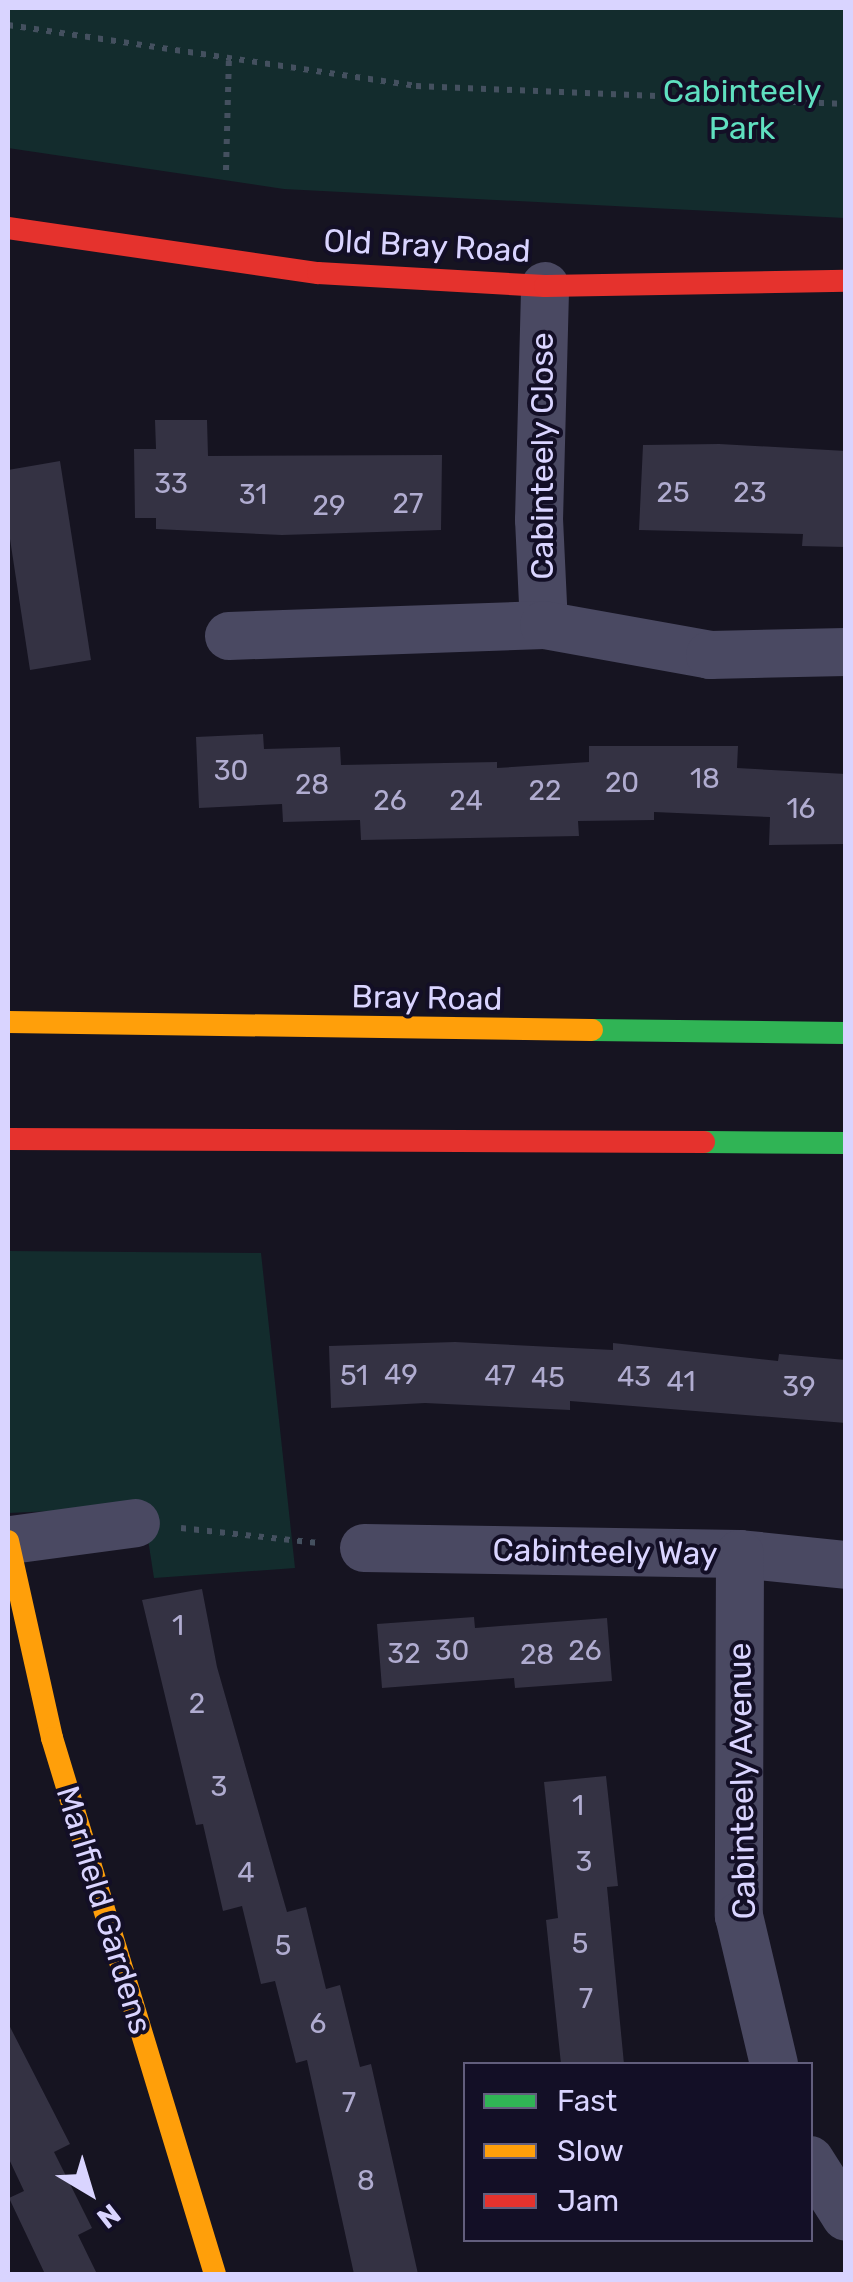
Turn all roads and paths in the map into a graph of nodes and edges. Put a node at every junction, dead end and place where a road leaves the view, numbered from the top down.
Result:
1 (8, 25) edge
2 (229, 59) junction
3 (846, 104) edge
4 (226, 170) dead end
5 (8, 228) edge
6 (846, 281) edge
7 (545, 286) junction
8 (544, 625) junction
9 (230, 636) dead end
10 (846, 652) edge
11 (8, 1022) edge
12 (846, 1034) edge
13 (8, 1140) edge
14 (846, 1143) edge
15 (136, 1523) joint
16 (9, 1541) edge
17 (364, 1548) joint
18 (740, 1554) junction
19 (846, 1566) edge
20 (774, 2062) edge
21 (813, 2165) edge
22 (846, 2217) edge
23 (215, 2274) edge

1 - 2 path
2 - 3 path
2 - 4 path
5 - 7 main road, Old Bray Road
6 - 7 main road, Old Bray Road
7 - 8 street, Cabinteely Close
8 - 9 street, Cabinteely Close
8 - 10 street, Cabinteely Close
11 - 12 main road, Bray Road
13 - 14 main road
15 - 16 street, Marlfield Gardens
15 - 17 path
16 - 23 main road, Marlfield Gardens
17 - 18 street, Cabinteely Way
18 - 19 street, Cabinteely Way
18 - 20 street, Cabinteely Avenue
21 - 22 street

